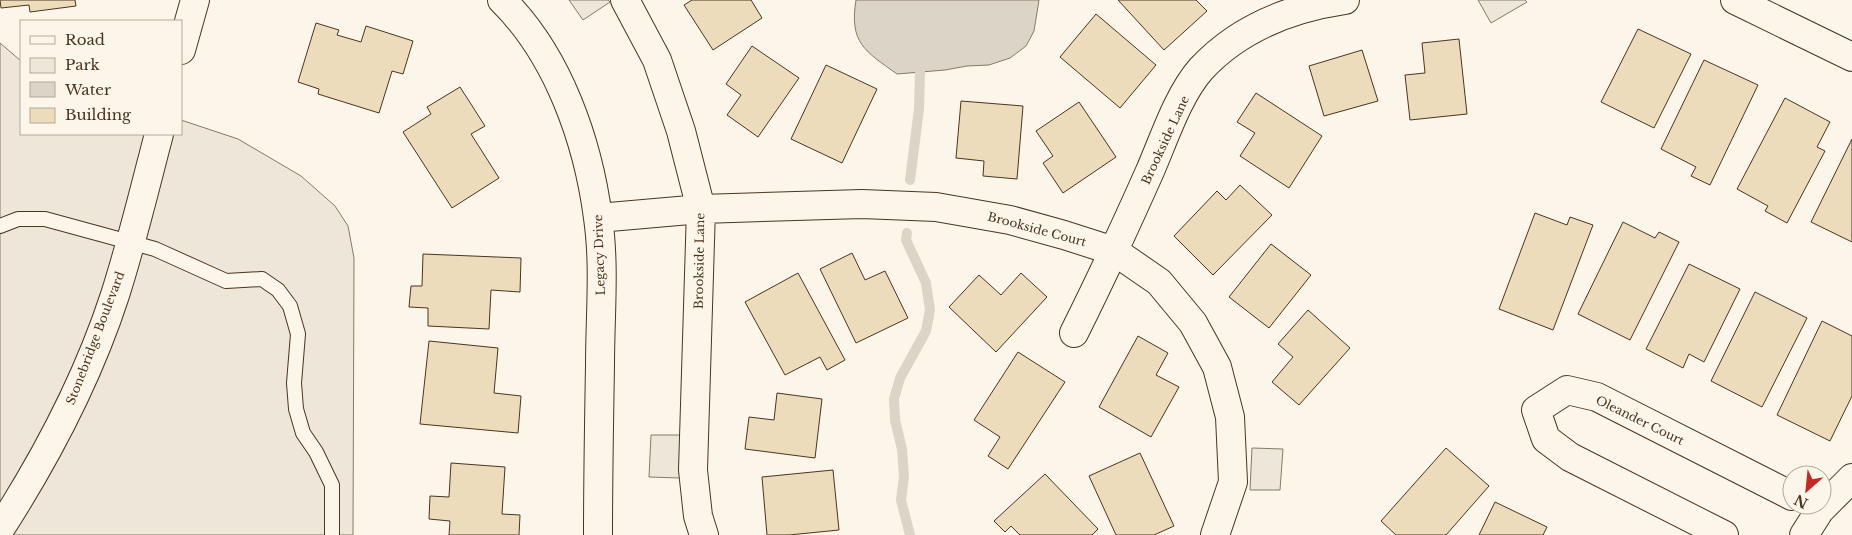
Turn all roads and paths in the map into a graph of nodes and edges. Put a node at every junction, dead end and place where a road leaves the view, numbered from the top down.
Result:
1 (194, 0) edge
2 (502, 0) edge
3 (625, 0) edge
4 (1345, 0) edge
5 (1735, 0) edge
6 (1771, 8) edge
7 (182, 46) edge
8 (1852, 57) edge
9 (159, 135) edge
10 (701, 209) junction
11 (598, 218) junction
12 (0, 226) edge
13 (130, 243) junction
14 (1114, 251) junction
15 (1074, 333) dead end
16 (1852, 478) edge
17 (1782, 491) edge
18 (1832, 494) edge
19 (9, 497) edge
20 (1812, 515) edge
21 (0, 529) edge
22 (332, 535) edge
23 (598, 535) edge
24 (704, 535) edge
25 (1215, 535) edge
26 (1724, 535) edge
27 (1804, 535) edge

1 - 7 street
2 - 11 street, Legacy Drive
3 - 10 street, Brookside Lane
4 - 14 street, Brookside Lane
5 - 6 street
6 - 8 street
9 - 13 street, Stonebridge Boulevard
10 - 11 street, Brookside Court
10 - 14 street, Brookside Court
10 - 24 street, Brookside Lane
11 - 23 street, Legacy Drive
12 - 13 lane
13 - 19 street, Stonebridge Boulevard
13 - 22 lane
14 - 15 street, Brookside Lane
14 - 25 street, Brookside Court
16 - 18 street
17 - 26 street, Oleander Court
19 - 21 street, Stonebridge Boulevard
20 - 27 street

